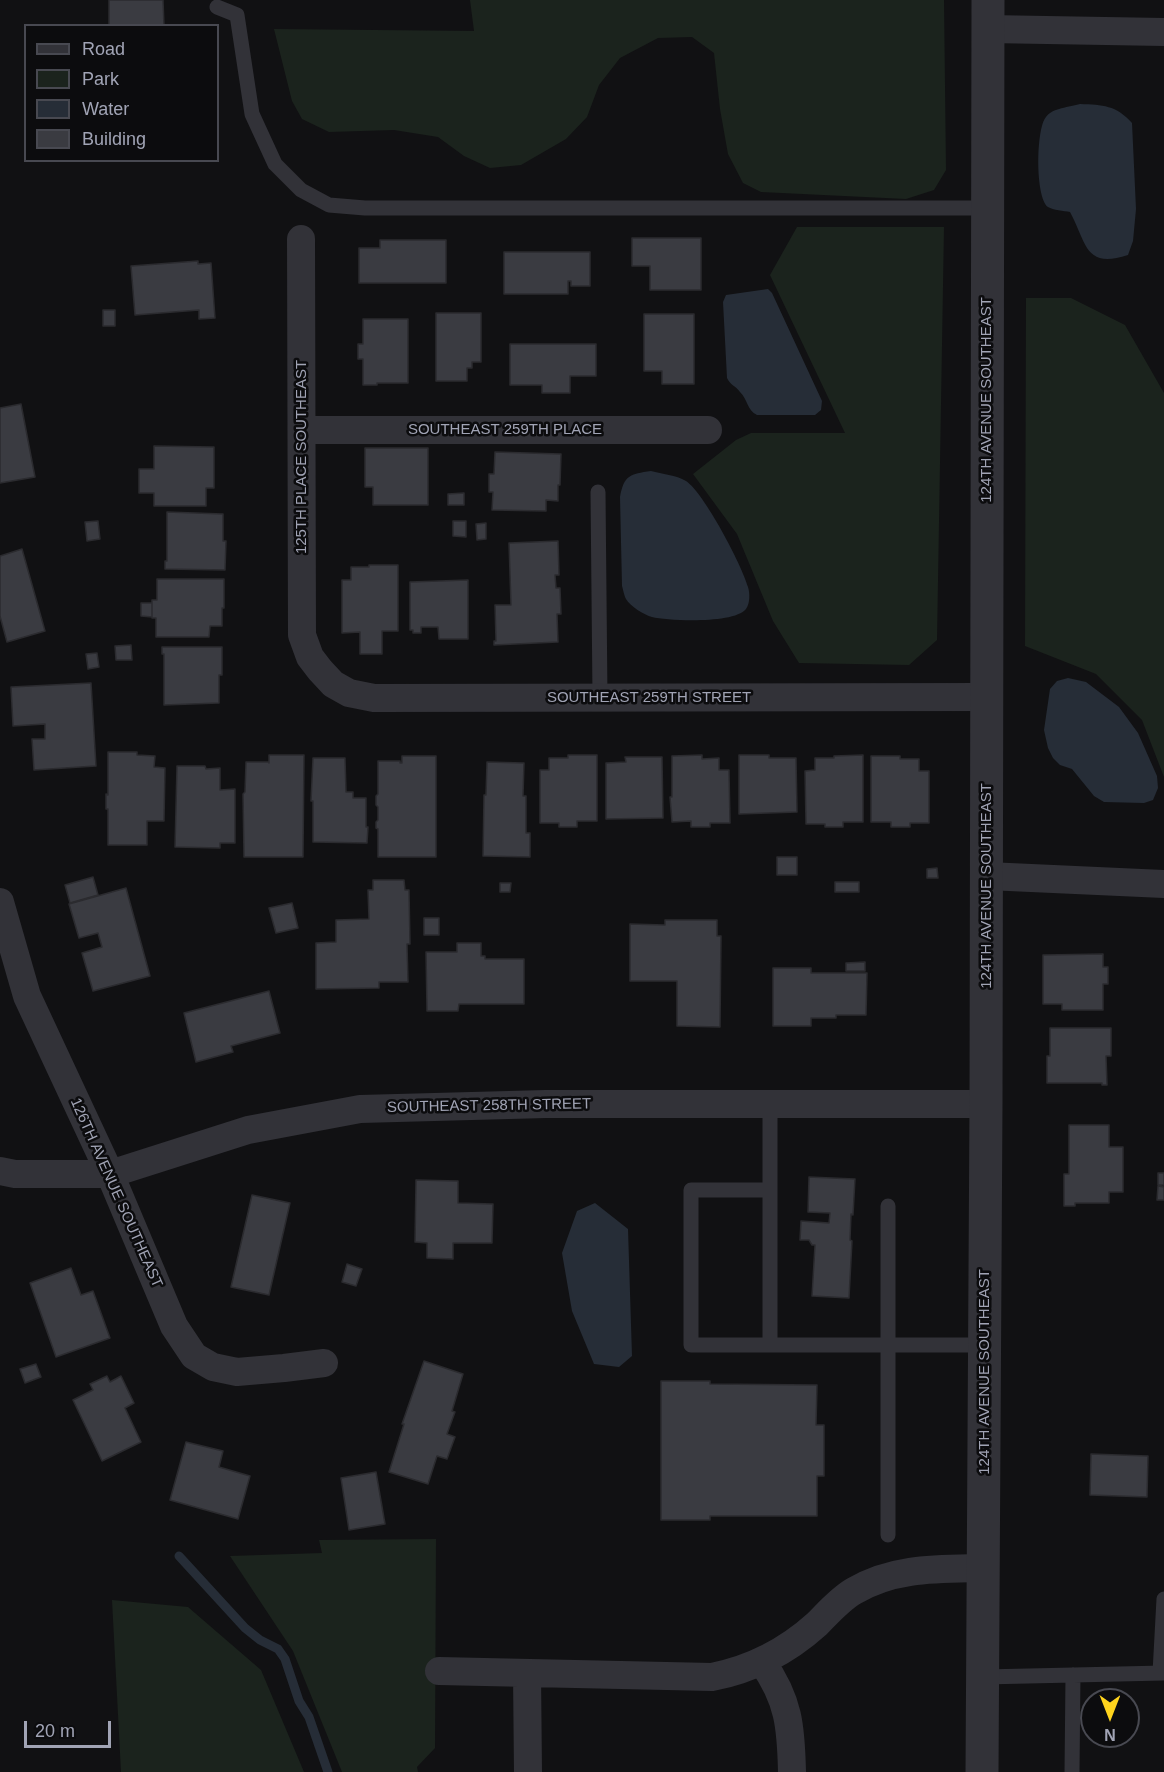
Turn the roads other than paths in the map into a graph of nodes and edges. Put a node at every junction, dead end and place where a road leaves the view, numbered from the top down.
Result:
1 (217, 7) dead end
2 (988, 14) edge
3 (1164, 32) edge
4 (988, 208) junction
5 (301, 239) dead end
6 (302, 429) junction
7 (708, 430) dead end
8 (598, 492) dead end
9 (320, 670) joint
10 (987, 697) junction
11 (600, 698) junction
12 (987, 876) junction
13 (1164, 884) edge
14 (0, 902) edge
15 (770, 1104) junction
16 (986, 1104) junction
17 (0, 1171) edge
18 (110, 1174) junction
19 (770, 1190) junction
20 (888, 1206) dead end
21 (770, 1345) junction
22 (888, 1345) junction
23 (985, 1345) junction
24 (324, 1363) dead end
25 (888, 1535) dead end
26 (983, 1568) junction
27 (1164, 1599) edge
28 (762, 1662) junction
29 (439, 1671) dead end
30 (527, 1673) junction
31 (1162, 1673) edge
32 (1073, 1675) junction
33 (983, 1677) junction
34 (528, 1772) edge
35 (792, 1772) edge
36 (982, 1772) edge
37 (1072, 1772) edge

1 - 4 lane
2 - 3 street
2 - 4 street, 124TH AVENUE SOUTHEAST
4 - 10 street, 124TH AVENUE SOUTHEAST
5 - 6 street, 125TH PLACE SOUTHEAST
6 - 7 street, SOUTHEAST 259TH PLACE
6 - 9 street, 125TH PLACE SOUTHEAST
8 - 11 lane
9 - 11 street, SOUTHEAST 259TH STREET
10 - 11 street, SOUTHEAST 259TH STREET
10 - 12 street, 124TH AVENUE SOUTHEAST
12 - 13 street
12 - 16 street, 124TH AVENUE SOUTHEAST
14 - 18 street, 126TH AVENUE SOUTHEAST
15 - 16 street, SOUTHEAST 258TH STREET
15 - 18 street, SOUTHEAST 258TH STREET
15 - 19 lane
16 - 23 street, 124TH AVENUE SOUTHEAST
17 - 18 street, SOUTHEAST 258TH STREET
18 - 24 street, 126TH AVENUE SOUTHEAST
19 - 21 lane
19 - 21 lane
20 - 22 lane
21 - 22 lane
22 - 23 lane
22 - 25 lane
23 - 26 street, 124TH AVENUE SOUTHEAST
26 - 28 street
26 - 33 street, 124TH AVENUE SOUTHEAST
27 - 31 lane
28 - 30 street
28 - 35 street
29 - 30 street
30 - 34 street
31 - 32 lane
32 - 33 lane
32 - 37 lane
33 - 36 street, 124TH AVENUE SOUTHEAST

